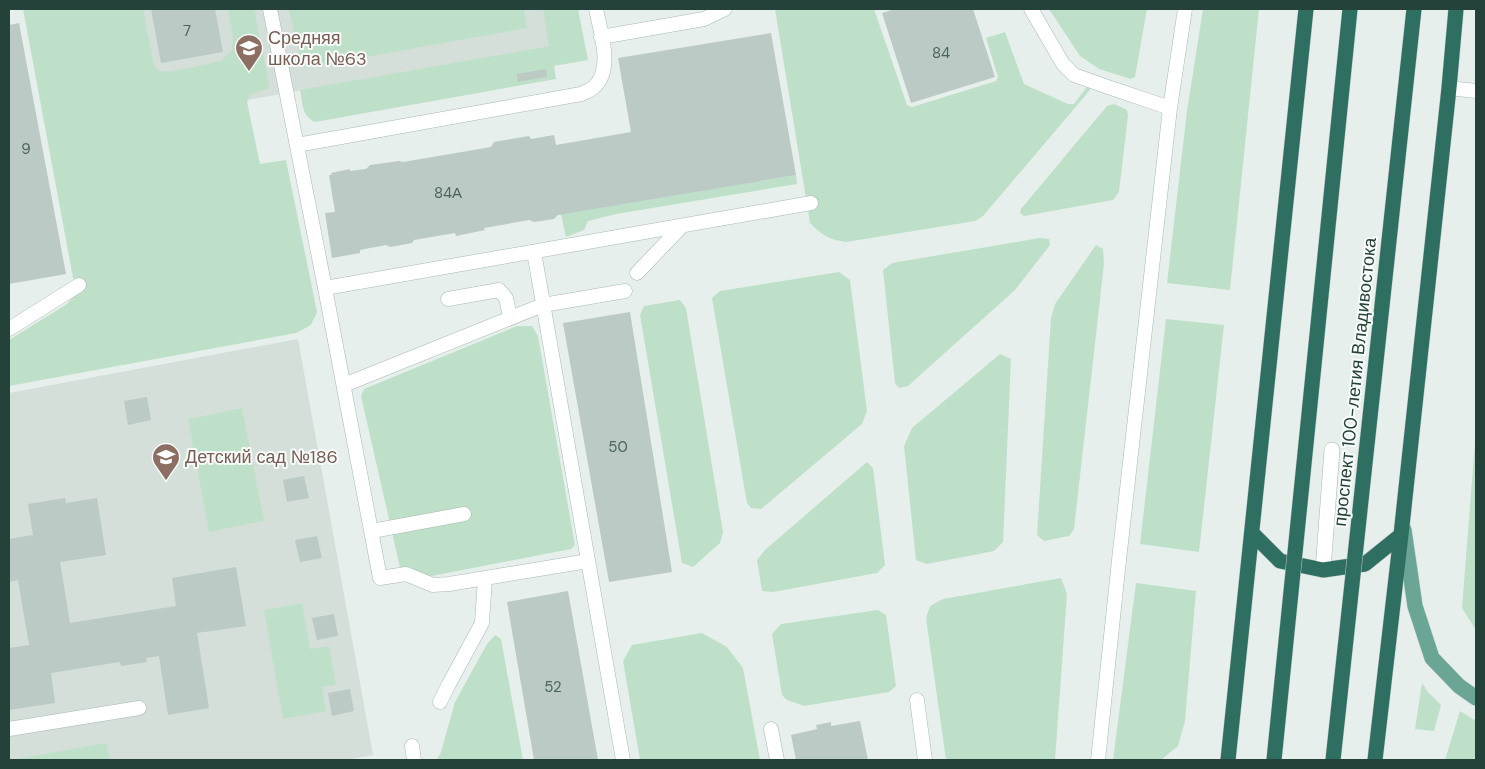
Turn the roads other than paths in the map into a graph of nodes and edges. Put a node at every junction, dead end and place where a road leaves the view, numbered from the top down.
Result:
1 (270, 9) edge
2 (596, 9) edge
3 (726, 9) edge
4 (1031, 9) edge
5 (1185, 9) edge
6 (1306, 9) edge
7 (1350, 9) edge
8 (1414, 9) edge
9 (1456, 9) edge
10 (601, 37) junction
11 (1449, 88) junction
12 (1476, 91) edge
13 (1170, 108) junction
14 (297, 145) junction
15 (811, 203) dead end
16 (681, 227) junction
17 (534, 252) junction
18 (637, 272) dead end
19 (79, 285) dead end
20 (325, 288) junction
21 (625, 290) dead end
22 (448, 299) dead end
23 (543, 305) junction
24 (510, 318) junction
25 (9, 329) edge
26 (344, 385) junction
27 (1332, 450) dead end
28 (464, 514) dead end
29 (1403, 519) junction
30 (372, 531) junction
31 (1252, 533) junction
32 (1401, 535) junction
33 (588, 561) junction
34 (1322, 570) junction
35 (485, 578) junction
36 (1476, 698) edge
37 (917, 700) dead end
38 (440, 702) dead end
39 (139, 708) dead end
40 (9, 729) edge
41 (771, 729) dead end
42 (412, 746) dead end
43 (414, 760) edge
44 (624, 760) edge
45 (777, 760) edge
46 (925, 760) edge
47 (1098, 760) edge
48 (1228, 760) edge
49 (1274, 760) edge
50 (1333, 760) edge
51 (1375, 760) edge

1 - 14 lane
2 - 10 lane
3 - 10 lane
4 - 13 lane
5 - 13 lane
6 - 31 highway
7 - 49 highway, bridge
8 - 50 highway, проспект 100-летия Владивостока, bridge
9 - 11 highway
10 - 14 lane
11 - 12 lane
11 - 29 highway
13 - 47 lane
14 - 20 lane
15 - 16 lane
16 - 17 lane
16 - 18 lane
17 - 20 lane
17 - 23 lane
19 - 25 lane
20 - 26 lane
21 - 23 lane
22 - 24 lane
23 - 24 lane
23 - 33 lane
24 - 26 lane
26 - 30 lane
27 - 34 street
28 - 30 lane
29 - 32 highway
29 - 36 main road
30 - 35 lane
31 - 34 highway
31 - 48 highway
32 - 34 highway
32 - 51 highway
33 - 35 lane
33 - 44 lane
35 - 38 lane
37 - 46 lane
39 - 40 lane
41 - 45 lane
42 - 43 lane

